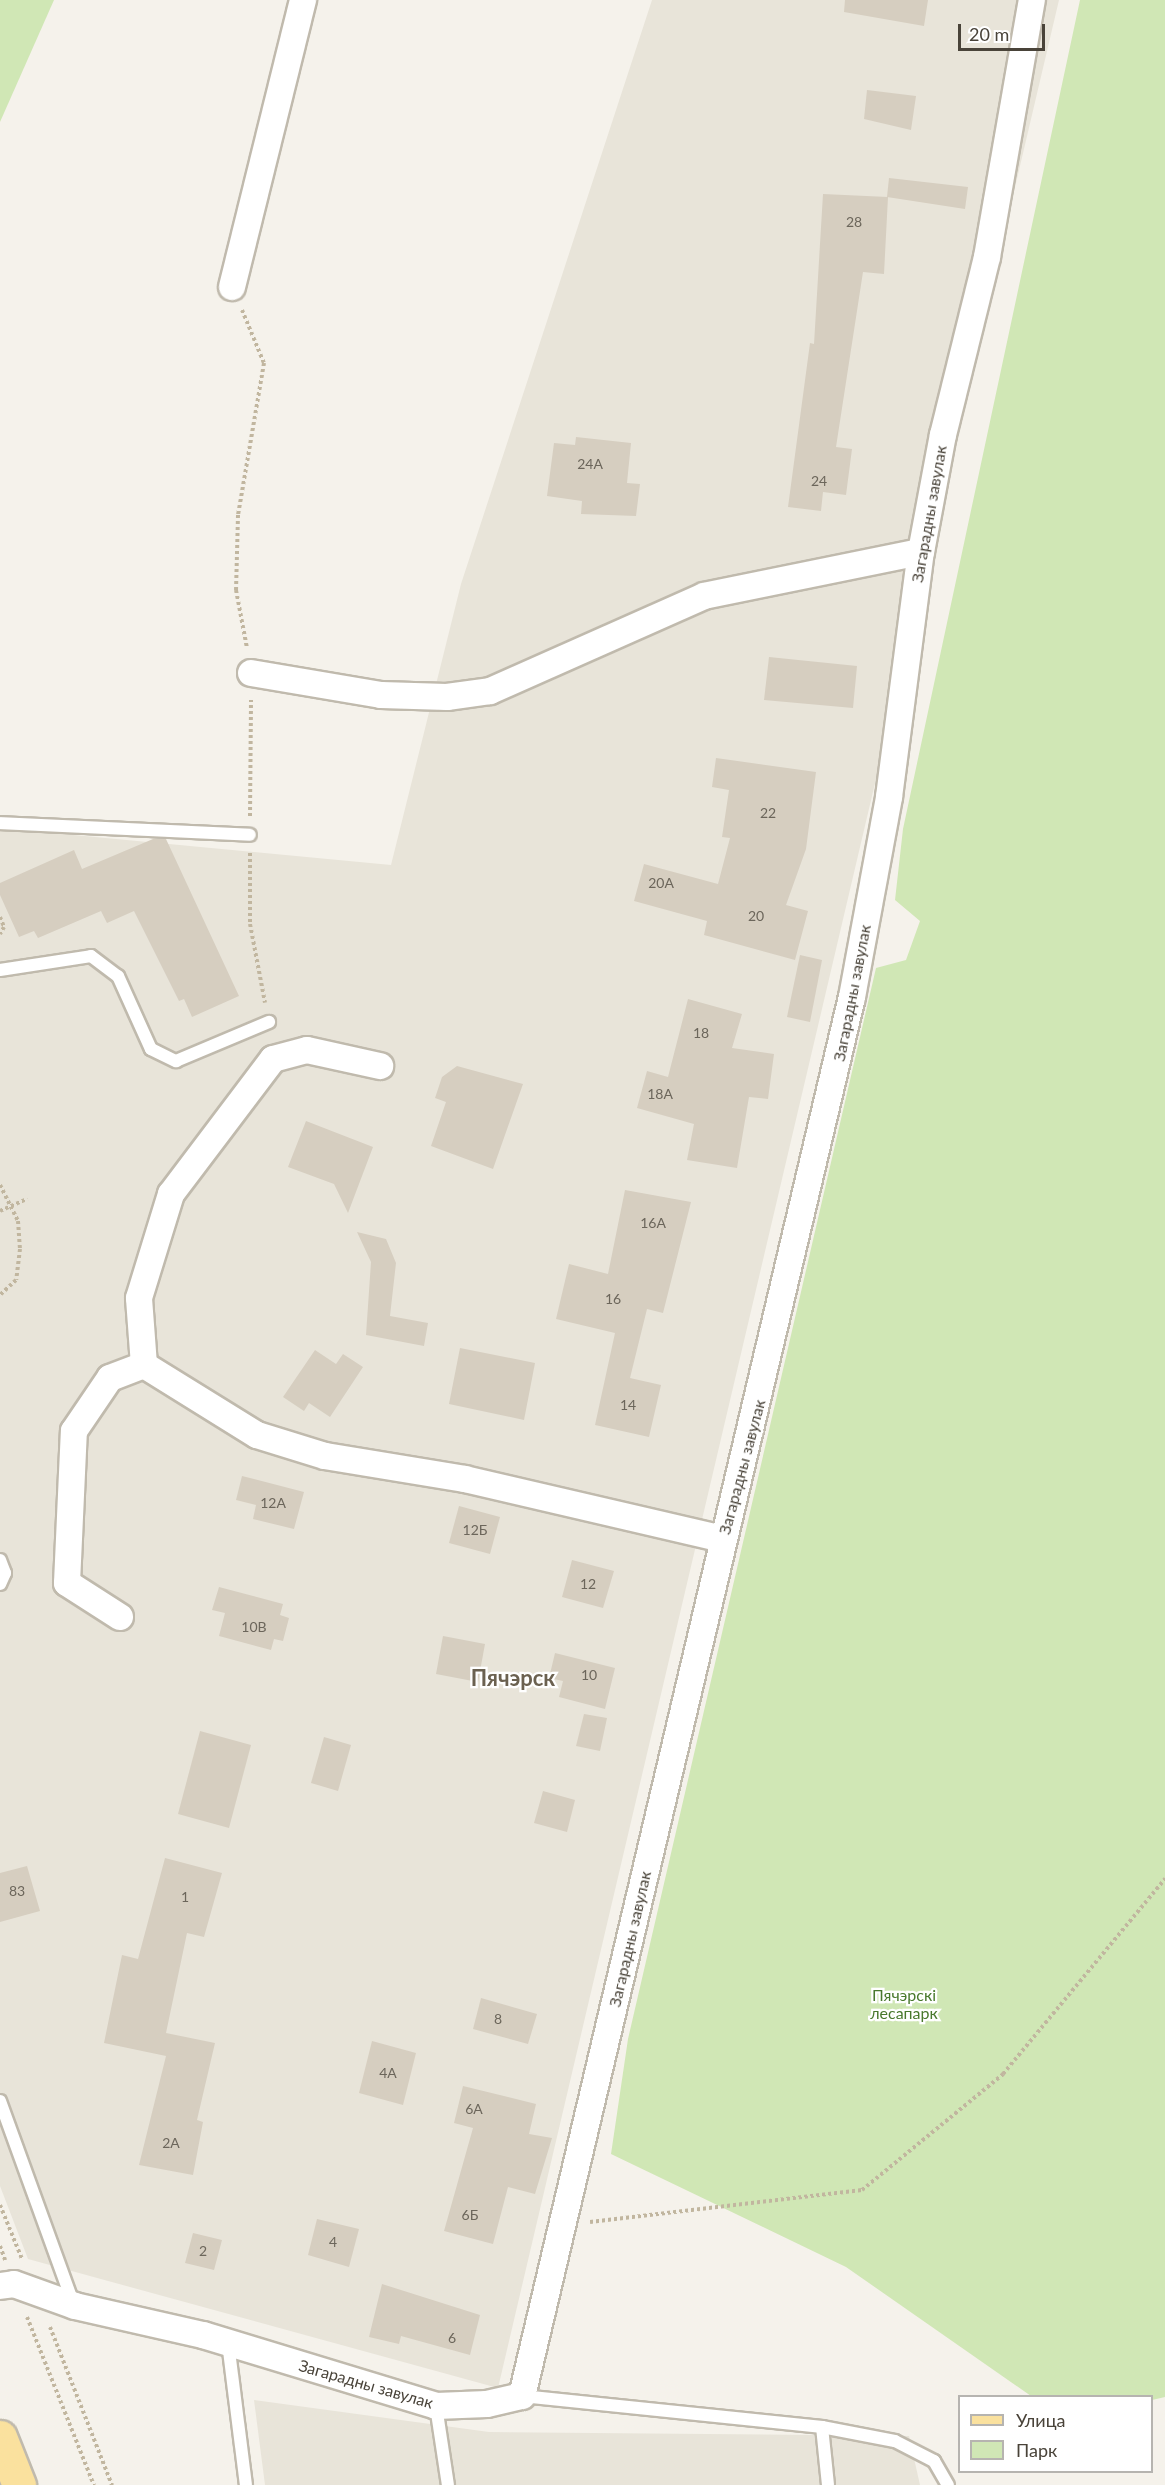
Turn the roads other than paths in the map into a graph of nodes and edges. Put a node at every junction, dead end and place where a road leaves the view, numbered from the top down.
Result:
1 (303, 0) edge
2 (1032, 0) edge
3 (232, 287) road end
4 (921, 552) junction
5 (251, 673) road end
6 (0, 823) edge
7 (250, 835) road end
8 (0, 970) edge
9 (269, 1022) road end
10 (380, 1066) dead end
11 (144, 1365) junction
12 (723, 1539) junction
13 (0, 1560) edge
14 (0, 1584) edge
15 (120, 1617) dead end
16 (0, 2101) edge
17 (17, 2287) edge
18 (75, 2306) junction
19 (228, 2343) junction
20 (522, 2396) junction
21 (436, 2406) junction
22 (822, 2427) junction
23 (0, 2437) edge
24 (19, 2485) edge
25 (246, 2485) edge
26 (448, 2485) edge
27 (828, 2485) edge
28 (948, 2485) edge

1 - 3 street
2 - 4 street, Загарадны завулак
4 - 5 street
4 - 12 street, Загарадны завулак
6 - 7 lane
8 - 9 lane
10 - 11 street
11 - 12 street
11 - 15 street
12 - 20 street, Загарадны завулак
13 - 14 lane
16 - 18 lane
17 - 18 street, Загарадны завулак
18 - 19 street, Загарадны завулак
19 - 21 street, Загарадны завулак
19 - 25 lane
20 - 21 street, Загарадны завулак
20 - 22 lane
21 - 26 lane
22 - 27 lane
22 - 28 lane
23 - 24 main road

